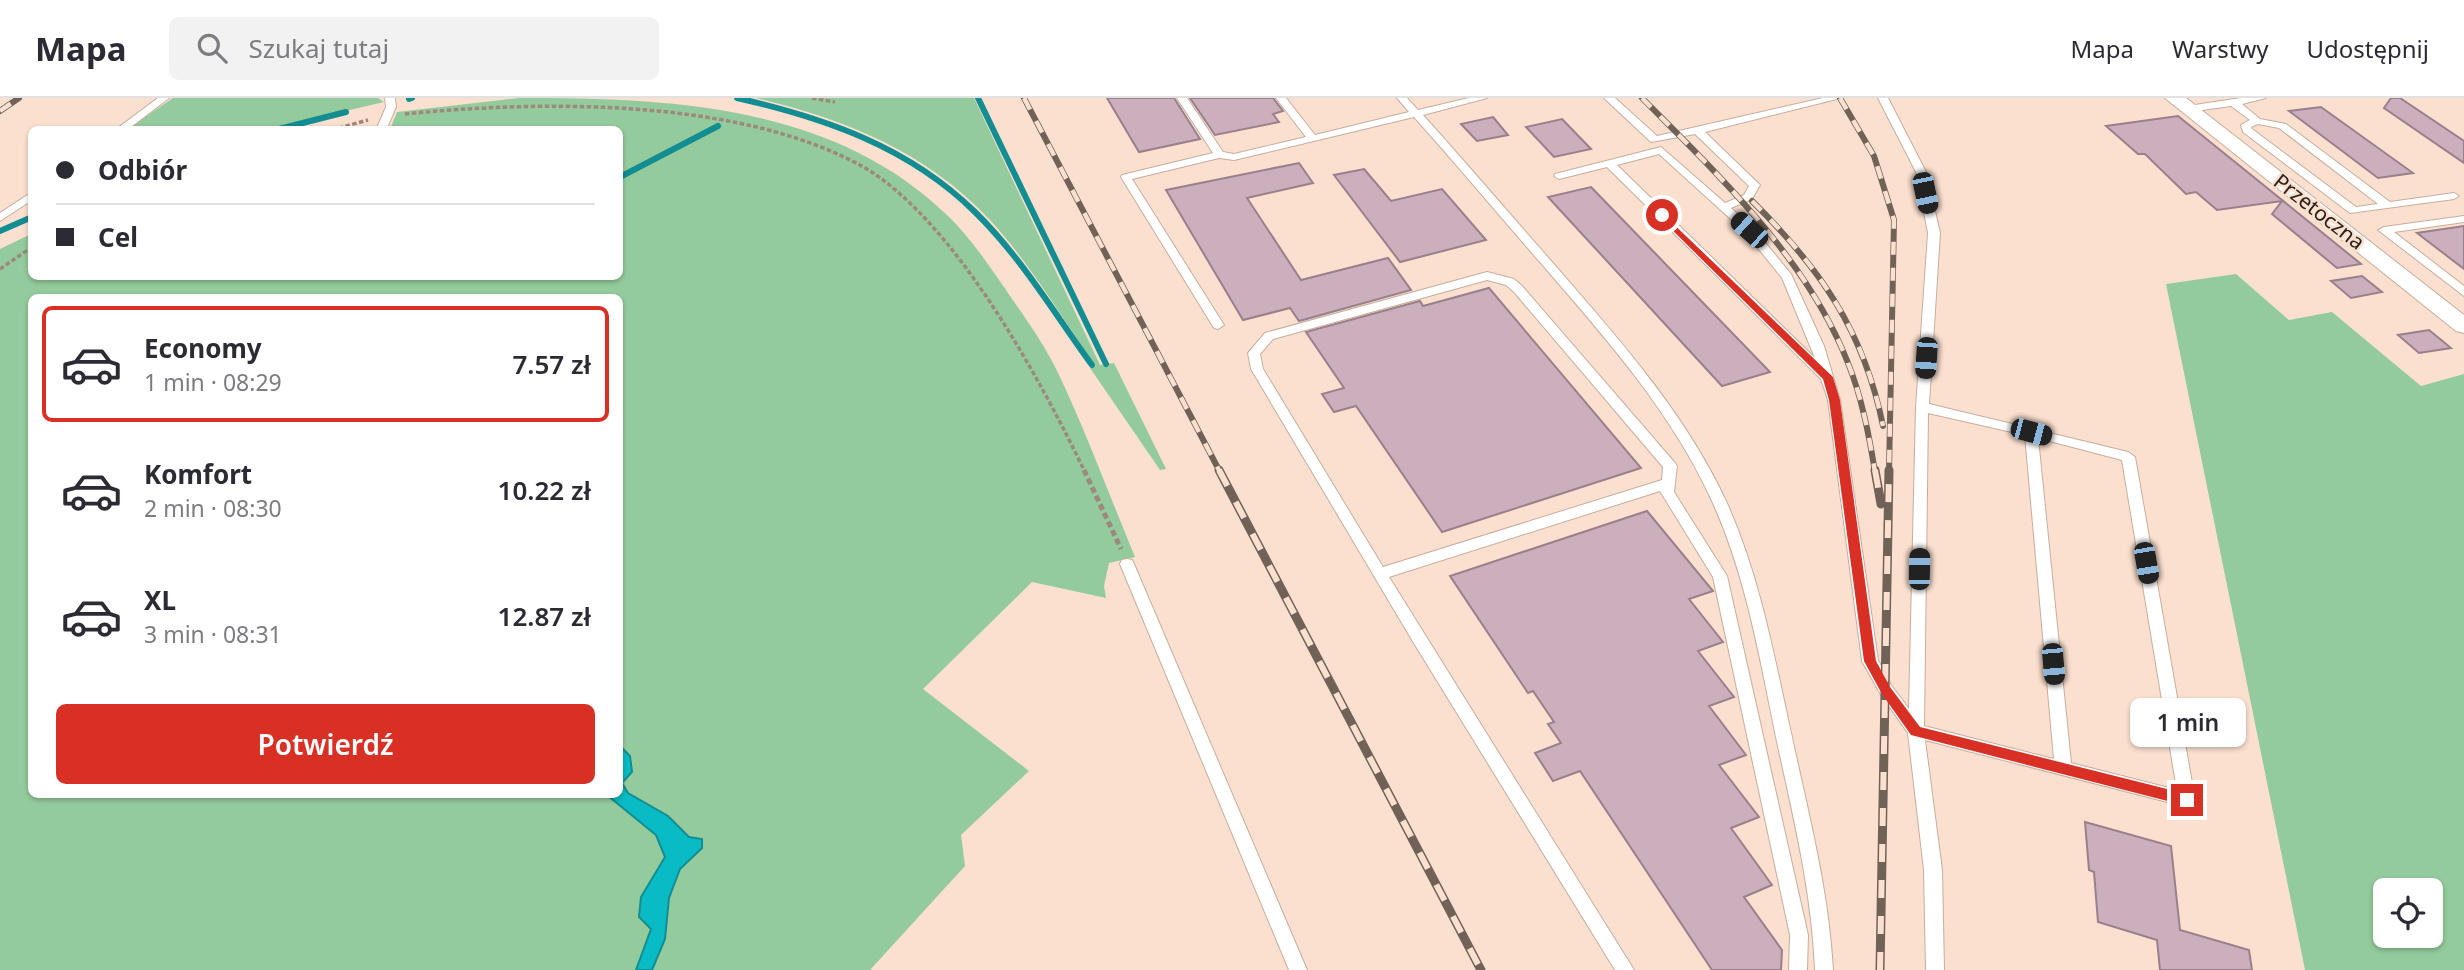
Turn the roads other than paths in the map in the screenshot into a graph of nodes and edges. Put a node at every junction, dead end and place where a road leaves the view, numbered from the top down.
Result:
1 (164, 98) edge
2 (390, 98) edge
3 (1182, 98) edge
4 (1281, 98) edge
5 (1402, 98) edge
6 (1482, 98) edge
7 (1609, 98) edge
8 (1836, 98) edge
9 (1883, 98) edge
10 (2261, 98) edge
11 (2233, 102) junction
12 (2191, 103) edge
13 (1415, 113) junction
14 (2258, 121) junction
15 (126, 126) edge
16 (383, 126) edge
17 (1698, 131) junction
18 (1313, 139) junction
19 (1219, 155) junction
20 (1609, 163) junction
21 (1559, 176) dead end
22 (2454, 196) dead end
23 (28, 198) edge
24 (2388, 206) junction
25 (1724, 207) junction
26 (0, 218) edge
27 (2464, 219) edge
28 (2464, 292) edge
29 (1218, 325) dead end
30 (2464, 326) edge
31 (1828, 377) junction
32 (1922, 407) junction
33 (2031, 432) junction
34 (1669, 483) junction
35 (1127, 564) road end
36 (1380, 574) junction
37 (1916, 731) junction
38 (2063, 767) junction
39 (1298, 970) edge
40 (1625, 970) edge
41 (1798, 970) edge
42 (1824, 970) edge
43 (1935, 970) edge

1 - 15 lane
2 - 16 lane
3 - 19 lane
4 - 18 lane
5 - 13 lane
6 - 13 lane
7 - 17 lane
8 - 17 lane
9 - 32 lane
10 - 11 lane
11 - 12 lane
11 - 14 lane
12 - 30 street, Przetoczna
13 - 18 lane
13 - 42 lane
14 - 24 lane
14 - 24 lane
17 - 25 lane
18 - 19 lane
19 - 29 lane
20 - 21 lane
20 - 25 lane
20 - 31 lane
22 - 24 lane
23 - 26 lane
25 - 31 lane
27 - 28 lane
31 - 37 lane
32 - 33 lane
32 - 37 lane
33 - 38 lane
33 - 38 lane
34 - 36 lane
34 - 36 lane
34 - 41 lane
35 - 39 lane
36 - 40 lane
37 - 38 lane
37 - 43 lane

